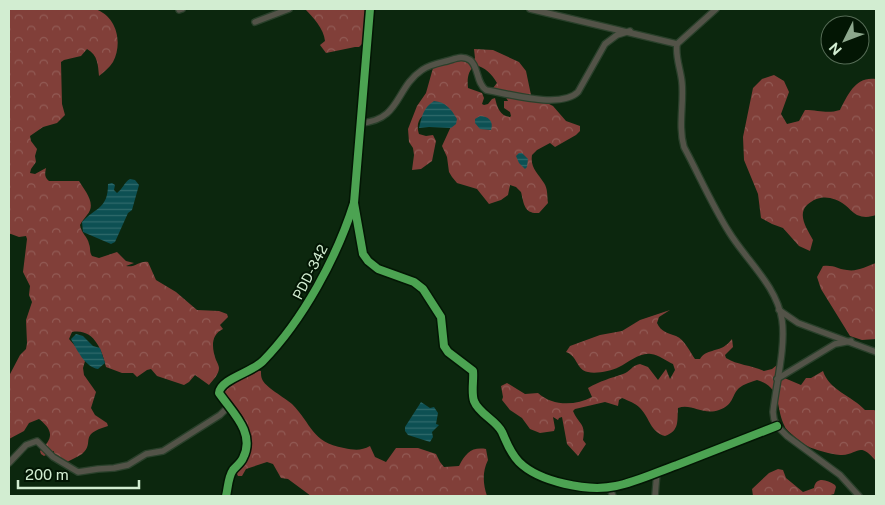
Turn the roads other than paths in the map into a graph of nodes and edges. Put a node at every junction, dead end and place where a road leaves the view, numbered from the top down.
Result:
1 (290, 9) edge
2 (370, 9) edge
3 (530, 9) edge
4 (716, 9) edge
5 (255, 22) dead end
6 (630, 31) junction
7 (677, 44) junction
8 (360, 123) junction
9 (354, 203) junction
10 (780, 310) junction
11 (851, 341) junction
12 (876, 352) edge
13 (778, 379) junction
14 (229, 406) junction
15 (777, 426) junction
16 (9, 463) edge
17 (657, 472) junction
18 (609, 487) junction
19 (226, 496) edge
20 (613, 496) edge
21 (655, 496) edge
22 (859, 496) edge

1 - 5 street
2 - 8 street, PDD-342 / PDD-342
3 - 6 street
4 - 7 street
6 - 7 street
6 - 8 street
7 - 10 street
8 - 9 street, PDD-342 / PDD-342
9 - 14 street, PDD-342 / PDD-342
9 - 18 street
10 - 11 street
10 - 13 street
11 - 12 street
11 - 13 street
13 - 15 street
14 - 16 street
14 - 19 street, PDD-342 / PDD-342
15 - 17 street
15 - 22 street
17 - 18 street
17 - 21 street
18 - 20 street

